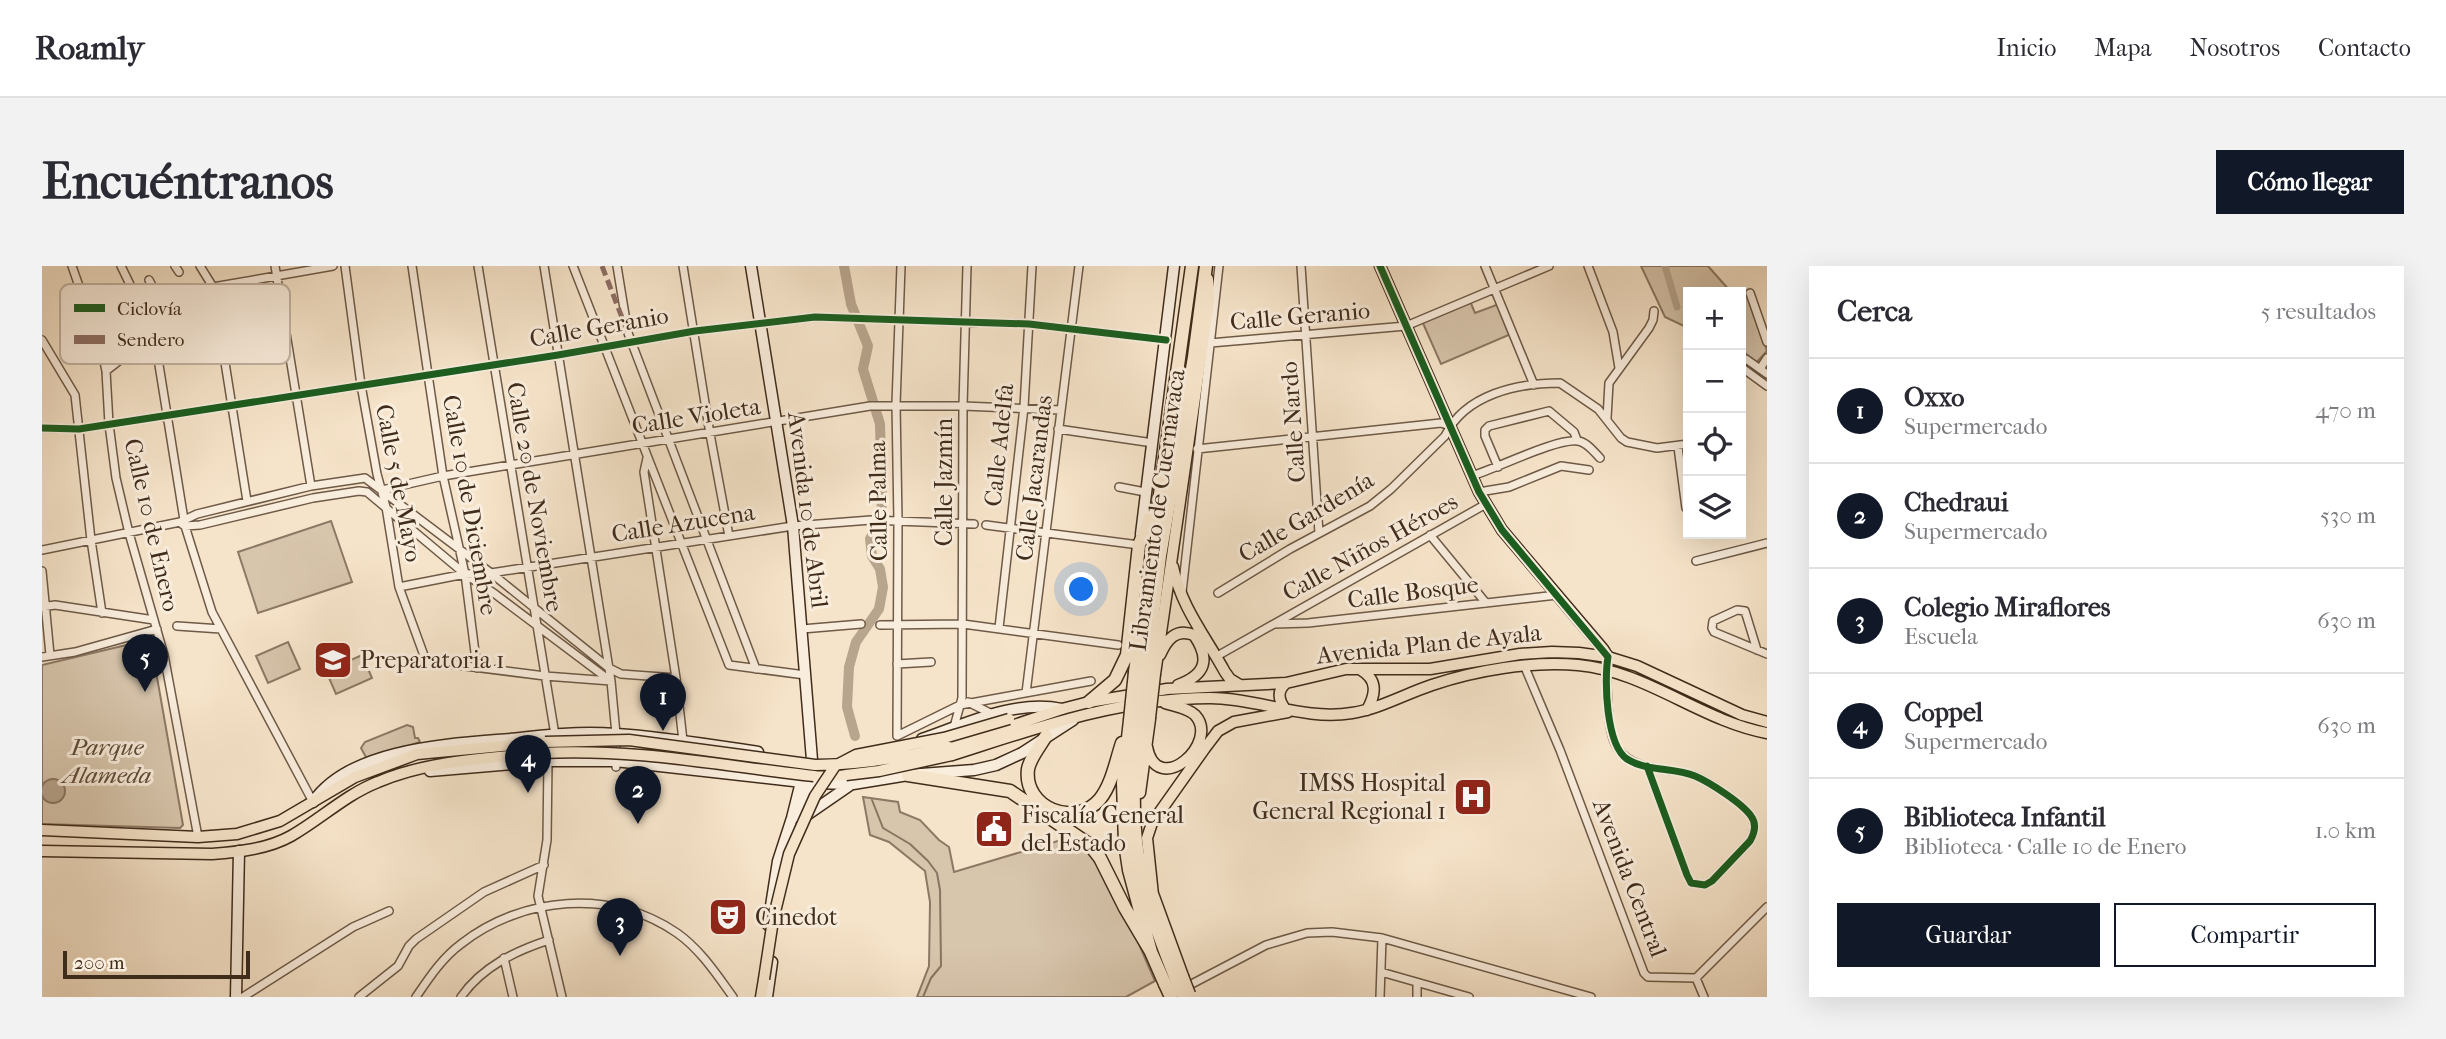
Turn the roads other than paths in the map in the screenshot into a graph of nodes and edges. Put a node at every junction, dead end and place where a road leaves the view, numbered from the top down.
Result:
1 (72, 266) edge
2 (121, 266) edge
3 (200, 266) edge
4 (275, 266) edge
5 (332, 266) edge
6 (345, 266) edge
7 (412, 266) edge
8 (478, 266) edge
9 (544, 266) edge
10 (573, 266) edge
11 (617, 266) edge
12 (683, 266) edge
13 (751, 266) edge
14 (901, 266) edge
15 (967, 266) edge
16 (1032, 266) edge
17 (1079, 266) edge
18 (1174, 266) edge
19 (1192, 266) edge
20 (1207, 266) edge
21 (1219, 266) edge
22 (1301, 266) edge
23 (1380, 266) edge
24 (1485, 266) edge
25 (1549, 266) edge
26 (1588, 266) edge
27 (302, 269) edge
28 (277, 276) junction
29 (149, 280) dead end
30 (79, 284) edge
31 (130, 284) edge
32 (151, 284) edge
33 (211, 284) edge
34 (234, 284) edge
35 (278, 284) edge
36 (1495, 288) junction
37 (1750, 293) dead end
38 (1654, 311) dead end
39 (898, 318) junction
40 (965, 321) junction
41 (760, 323) junction
42 (1029, 324) junction
43 (1406, 326) junction
44 (1072, 328) junction
45 (695, 331) junction
46 (1306, 336) junction
47 (1766, 337) edge
48 (42, 340) edge
49 (1166, 340) junction
50 (632, 342) junction
51 (1210, 343) junction
52 (603, 346) junction
53 (290, 350) edge
54 (558, 355) junction
55 (1767, 358) edge
56 (1746, 359) edge
57 (104, 364) edge
58 (115, 364) edge
59 (159, 364) edge
60 (226, 364) edge
61 (493, 364) junction
62 (1619, 368) junction
63 (106, 371) junction
64 (1746, 371) edge
65 (1764, 371) edge
66 (427, 374) junction
67 (361, 385) junction
68 (1534, 385) junction
69 (1767, 386) edge
70 (298, 395) junction
71 (896, 404) junction
72 (233, 405) junction
73 (963, 405) junction
74 (1024, 407) junction
75 (1061, 410) junction
76 (168, 415) junction
77 (1607, 418) junction
78 (776, 423) junction
79 (109, 424) junction
80 (1450, 426) junction
81 (42, 428) edge
82 (79, 429) junction
83 (1058, 429) junction
84 (709, 434) junction
85 (1313, 437) junction
86 (670, 440) junction
87 (1577, 440) junction
88 (1153, 443) junction
89 (642, 445) junction
90 (1683, 446) edge
91 (1678, 447) junction
92 (1197, 449) junction
93 (574, 455) junction
94 (647, 457) junction
95 (1600, 458) dead end
96 (509, 466) junction
97 (1497, 467) junction
98 (1589, 470) dead end
99 (443, 476) junction
100 (1471, 476) junction
101 (311, 486) junction
102 (1119, 487) dead end
103 (382, 490) junction
104 (1161, 491) junction
105 (1145, 492) junction
106 (1479, 492) junction
107 (279, 493) junction
108 (1683, 494) edge
109 (247, 501) junction
110 (1486, 504) junction
111 (282, 506) junction
112 (386, 507) junction
113 (898, 521) junction
114 (183, 522) junction
115 (963, 523) junction
116 (974, 524) dead end
117 (986, 525) dead end
118 (793, 526) junction
119 (1010, 527) junction
120 (1047, 531) junction
121 (129, 533) junction
122 (1320, 533) junction
123 (1430, 535) junction
124 (729, 536) junction
125 (706, 539) junction
126 (91, 540) junction
127 (1767, 543) edge
128 (682, 544) junction
129 (1139, 545) junction
130 (458, 547) junction
131 (656, 547) junction
132 (42, 550) edge
133 (1171, 556) junction
134 (591, 557) junction
135 (1696, 561) dead end
136 (528, 567) junction
137 (42, 571) edge
138 (491, 573) junction
139 (465, 574) junction
140 (503, 582) junction
141 (399, 587) junction
142 (1218, 593) dead end
143 (495, 594) junction
144 (1557, 595) junction
145 (1181, 597) junction
146 (1486, 603) junction
147 (44, 606) edge
148 (535, 607) junction
149 (102, 613) junction
150 (154, 620) junction
151 (861, 624) dead end
152 (898, 624) junction
153 (963, 624) junction
154 (1273, 624) junction
155 (880, 625) dead end
156 (177, 626) dead end
157 (538, 626) junction
158 (999, 628) junction
159 (157, 629) junction
160 (221, 629) junction
161 (802, 629) junction
162 (1035, 634) junction
163 (1118, 645) dead end
164 (1757, 650) junction
165 (1520, 654) junction
166 (1767, 654) edge
167 (1219, 655) dead end
168 (46, 656) edge
169 (1608, 657) junction
170 (931, 662) dead end
171 (897, 664) junction
172 (1525, 667) junction
173 (477, 668) junction
174 (609, 668) junction
175 (757, 669) junction
176 (1606, 669) junction
177 (1361, 670) junction
178 (1148, 672) junction
179 (621, 674) junction
180 (805, 675) junction
181 (545, 676) junction
182 (676, 678) junction
183 (611, 681) junction
184 (1091, 681) dead end
185 (1286, 683) junction
186 (1242, 686) junction
187 (1167, 689) junction
188 (1026, 693) junction
189 (964, 702) junction
190 (1159, 702) junction
191 (1087, 708) junction
192 (1289, 710) junction
193 (1367, 710) junction
194 (1062, 714) junction
195 (994, 715) junction
196 (1142, 719) junction
197 (1012, 722) junction
198 (1767, 722) edge
199 (954, 727) junction
200 (1767, 733) edge
201 (555, 734) junction
202 (615, 734) junction
203 (1046, 736) junction
204 (898, 740) junction
205 (683, 741) junction
206 (1146, 743) junction
207 (868, 753) junction
208 (548, 761) junction
209 (616, 764) junction
210 (811, 764) junction
211 (1647, 766) junction
212 (908, 775) junction
213 (806, 780) junction
214 (853, 784) junction
215 (828, 799) junction
216 (313, 802) junction
217 (796, 819) junction
218 (42, 830) edge
219 (122, 833) junction
220 (198, 837) junction
221 (289, 837) junction
222 (42, 851) edge
223 (239, 851) junction
224 (120, 852) junction
225 (544, 864) junction
226 (783, 865) junction
227 (1153, 895) junction
228 (540, 906) junction
229 (1767, 907) edge
230 (389, 911) dead end
231 (1382, 938) junction
232 (549, 940) junction
233 (1151, 952) junction
234 (504, 958) junction
235 (1381, 972) junction
236 (1696, 978) junction
237 (1418, 983) junction
238 (1172, 987) edge
239 (465, 995) edge
240 (1454, 995) edge
241 (1189, 996) edge
242 (236, 997) edge
243 (243, 997) edge
244 (359, 997) edge
245 (416, 997) edge
246 (513, 997) edge
247 (562, 997) edge
248 (733, 997) edge
249 (760, 997) edge
250 (767, 997) edge
251 (1380, 997) edge
252 (1417, 997) edge
253 (1469, 997) edge
254 (1591, 997) edge
255 (1704, 997) edge

1 - 30 street, Calle 10 de Enero
2 - 31 street
3 - 33 street
4 - 28 street
5 - 27 street
6 - 67 street, Calle 5 de Mayo
7 - 66 street, Calle 10 de Diciembre
8 - 61 street, Calle 20 de Noviembre
9 - 54 street
10 - 52 street
11 - 50 street
12 - 45 street
13 - 41 main road, Avenida 10 de Abril
14 - 39 street, Calle Palma
15 - 40 street, Calle Jazmín
16 - 42 street, Calle Adelfa
17 - 44 street, Calle Jacarandas
18 - 49 main road
19 - 104 highway
20 - 133 main road, Libramiento de Cuernavaca
20 - 178 highway
21 - 51 street
22 - 46 street, Calle Nardo
23 - 43 main road
24 - 36 street
25 - 36 street, Calle Geranio
26 - 62 street
27 - 28 street
28 - 34 street
28 - 35 street
29 - 32 street
36 - 43 street, Calle Geranio
36 - 68 street
37 - 47 street
38 - 62 street
39 - 40 street, Calle Geranio
39 - 41 street, Calle Geranio
39 - 71 street, Calle Palma
40 - 42 street, Calle Geranio
40 - 73 street, Calle Jazmín
41 - 45 street, Calle Geranio
41 - 78 main road, Avenida 10 de Abril
42 - 44 street, Calle Geranio
42 - 74 street, Calle Adelfa
43 - 46 street, Calle Geranio
43 - 80 main road
44 - 49 street, Calle Geranio
44 - 75 street, Calle Jacarandas
45 - 50 street, Calle Geranio
45 - 84 street
46 - 51 street, Calle Geranio
46 - 85 street, Calle Nardo
48 - 82 street
49 - 88 main road
50 - 52 street, Calle Geranio
50 - 86 street
51 - 92 street
52 - 54 street, Calle Geranio
52 - 89 street
53 - 70 street
54 - 61 street, Calle Geranio
54 - 93 street
55 - 65 street
56 - 65 street
57 - 63 street, Calle 10 de Enero
58 - 63 street
59 - 76 street
60 - 72 street
61 - 66 street, Calle Geranio
61 - 96 street, Calle 20 de Noviembre
62 - 77 street
63 - 79 street, Calle 10 de Enero
64 - 69 street
66 - 67 street, Calle Geranio
66 - 99 street, Calle 10 de Diciembre
67 - 70 street, Calle Geranio
67 - 103 street, Calle 5 de Mayo
68 - 77 street, Calle Gardenía
68 - 80 street, Calle Gardenía
70 - 72 street, Calle Geranio
70 - 101 street
71 - 73 street, Calle Violeta
71 - 78 street, Calle Violeta
71 - 113 street, Calle Palma
72 - 76 street, Calle Geranio
72 - 109 street
73 - 74 street, Calle Violeta
73 - 115 street, Calle Jazmín
74 - 75 street, Calle Violeta
74 - 119 street, Calle Adelfa
75 - 83 street, Calle Jacarandas
76 - 79 street, Calle Geranio
76 - 114 street
77 - 91 street, Calle Gardenía
78 - 84 street, Calle Violeta
78 - 118 main road, Avenida 10 de Abril
79 - 82 street, Calle Geranio
79 - 121 street, Calle 10 de Enero
80 - 85 street
80 - 100 main road
80 - 122 street, Calle Gardenía
81 - 82 street, Calle Geranio
82 - 126 street
83 - 88 street
83 - 120 street, Calle Jacarandas
84 - 86 street, Calle Violeta
84 - 124 street
85 - 92 street
85 - 122 street, Calle Nardo
86 - 89 street, Calle Violeta
86 - 125 street
87 - 95 street
87 - 97 street
87 - 97 street
88 - 105 main road
89 - 93 street, Calle Violeta
89 - 94 street
90 - 91 street, Calle Gardenía
91 - 108 street
92 - 145 street
93 - 96 street, Calle Violeta
93 - 134 street
94 - 128 street
94 - 131 street
96 - 99 street, Calle Violeta
96 - 136 street, Calle 20 de Noviembre
97 - 100 street
98 - 106 street
99 - 103 street, Calle Violeta
99 - 130 street, Calle 10 de Diciembre
100 - 106 main road
101 - 103 street
101 - 107 street
102 - 105 street
103 - 112 street, Calle 5 de Mayo
103 - 130 street
104 - 129 highway
104 - 178 highway
105 - 129 main road
106 - 110 main road
107 - 109 street
107 - 111 street
109 - 114 street
110 - 123 street, Calle Niños Héroes
110 - 144 main road
111 - 112 street
111 - 114 street
112 - 139 street
112 - 141 street, Calle 5 de Mayo
113 - 115 street, Calle Azucena
113 - 118 street, Calle Azucena
113 - 152 street, Calle Palma
114 - 121 street
114 - 160 street
115 - 116 street, Calle Azucena
115 - 153 street, Calle Jazmín
117 - 119 street
118 - 124 street, Calle Azucena
118 - 161 main road, Avenida 10 de Abril
119 - 120 street
119 - 158 street, Calle Adelfa
120 - 129 street
120 - 162 street, Calle Jacarandas
121 - 126 street
121 - 150 street, Calle 10 de Enero
122 - 142 street, Calle Gardenía
123 - 146 street
123 - 154 street, Calle Niños Héroes
124 - 125 street, Calle Azucena
125 - 128 street, Calle Azucena
125 - 175 street
126 - 132 street
126 - 149 street
127 - 135 street
128 - 131 street, Calle Azucena
128 - 175 street
129 - 191 highway
130 - 138 street
130 - 139 street, Calle 10 de Diciembre
131 - 134 street, Calle Azucena
131 - 182 street
133 - 145 main road
133 - 178 main road, Libramiento de Cuernavaca
134 - 136 street, Calle Azucena
134 - 174 street
136 - 138 street, Calle Azucena
136 - 148 street, Calle 20 de Noviembre
137 - 147 street
138 - 139 street, Calle Azucena
138 - 140 street
139 - 141 street, Calle Azucena
139 - 143 street
139 - 173 street, Calle 10 de Diciembre
140 - 143 street
140 - 148 street
141 - 173 street, Calle 5 de Mayo
143 - 157 street
144 - 146 street, Calle Bosque
144 - 169 main road
145 - 186 main road
146 - 154 street, Calle Bosque
147 - 149 street
147 - 168 street
148 - 157 street, Calle 20 de Noviembre
148 - 174 street
149 - 150 street
150 - 159 street, Calle 10 de Enero
151 - 161 street
152 - 153 street
152 - 155 street
152 - 171 street, Calle Palma
153 - 158 street
153 - 189 street, Calle Jazmín
154 - 167 street, Calle Niños Héroes
156 - 160 street
157 - 181 street, Calle 20 de Noviembre
157 - 183 street
158 - 162 street
159 - 168 street
159 - 220 street, Calle 10 de Enero
160 - 216 street
161 - 180 main road, Avenida 10 de Abril
162 - 163 street
162 - 188 street, Calle Jacarandas
164 - 164 street
164 - 166 street
165 - 169 main road, Avenida Plan de Ayala
165 - 172 street, Avenida Central
165 - 177 main road, Avenida Plan de Ayala
169 - 176 main road
169 - 198 main road, Avenida Plan de Ayala
170 - 171 street
171 - 204 street, Calle Palma
172 - 176 main road, Avenida Plan de Ayala
172 - 193 main road, Avenida Plan de Ayala
172 - 236 street, Avenida Central
173 - 181 street
174 - 179 street
174 - 183 street
175 - 180 street
176 - 200 main road, Avenida Plan de Ayala
176 - 211 street
177 - 185 main road, Avenida Plan de Ayala
177 - 193 main road
178 - 187 main road
178 - 196 highway, bridge
178 - 196 main road, Libramiento de Cuernavaca, bridge
179 - 182 street
179 - 183 street
180 - 210 main road, Avenida 10 de Abril
181 - 183 street
181 - 201 street, Calle 20 de Noviembre
182 - 205 street
183 - 202 street
184 - 188 street
185 - 186 main road, Avenida Plan de Ayala
185 - 192 main road
186 - 187 main road, Avenida Plan de Ayala
187 - 191 main road
188 - 189 street
189 - 195 street
189 - 199 street, Calle Jazmín
189 - 204 street
190 - 191 main road, Avenida Plan de Ayala
190 - 192 main road, Avenida Plan de Ayala
190 - 206 main road
191 - 194 main road
191 - 203 main road
192 - 193 main road, Avenida Plan de Ayala
192 - 227 main road
194 - 195 main road
194 - 197 main road
194 - 221 main road, bridge
195 - 199 main road
196 - 203 highway
196 - 206 main road, Libramiento de Cuernavaca
196 - 233 highway
196 - 238 highway
197 - 216 main road, bridge
197 - 249 main road, bridge
199 - 204 main road
201 - 202 main road
201 - 216 main road
202 - 205 main road
202 - 209 street
203 - 212 main road
204 - 207 main road
204 - 212 main road
205 - 210 main road
206 - 227 main road, Libramiento de Cuernavaca
207 - 210 main road, bridge
207 - 210 main road
208 - 209 main road
208 - 221 main road
208 - 225 street
209 - 213 main road
210 - 213 main road, Avenida 10 de Abril
211 - 211 street
212 - 214 main road
212 - 233 highway
213 - 214 main road
213 - 215 main road
213 - 217 main road, Avenida 10 de Abril
214 - 215 main road
215 - 217 main road
216 - 220 main road
217 - 226 main road, Avenida 10 de Abril
218 - 219 main road
219 - 220 main road
219 - 224 main road
221 - 223 main road
222 - 224 main road
223 - 224 main road
223 - 242 main road
225 - 228 street
225 - 244 street
226 - 249 main road
226 - 250 main road
227 - 238 main road, Libramiento de Cuernavaca
228 - 232 street
228 - 245 street
228 - 248 street
229 - 236 street, Avenida Central
230 - 243 street
231 - 235 street
231 - 238 street
231 - 254 street
232 - 234 street
232 - 247 street
233 - 238 highway
234 - 239 street
234 - 246 street
235 - 237 street
235 - 251 street
236 - 255 street
237 - 240 street
237 - 252 street
238 - 241 highway, bridge
240 - 253 street

